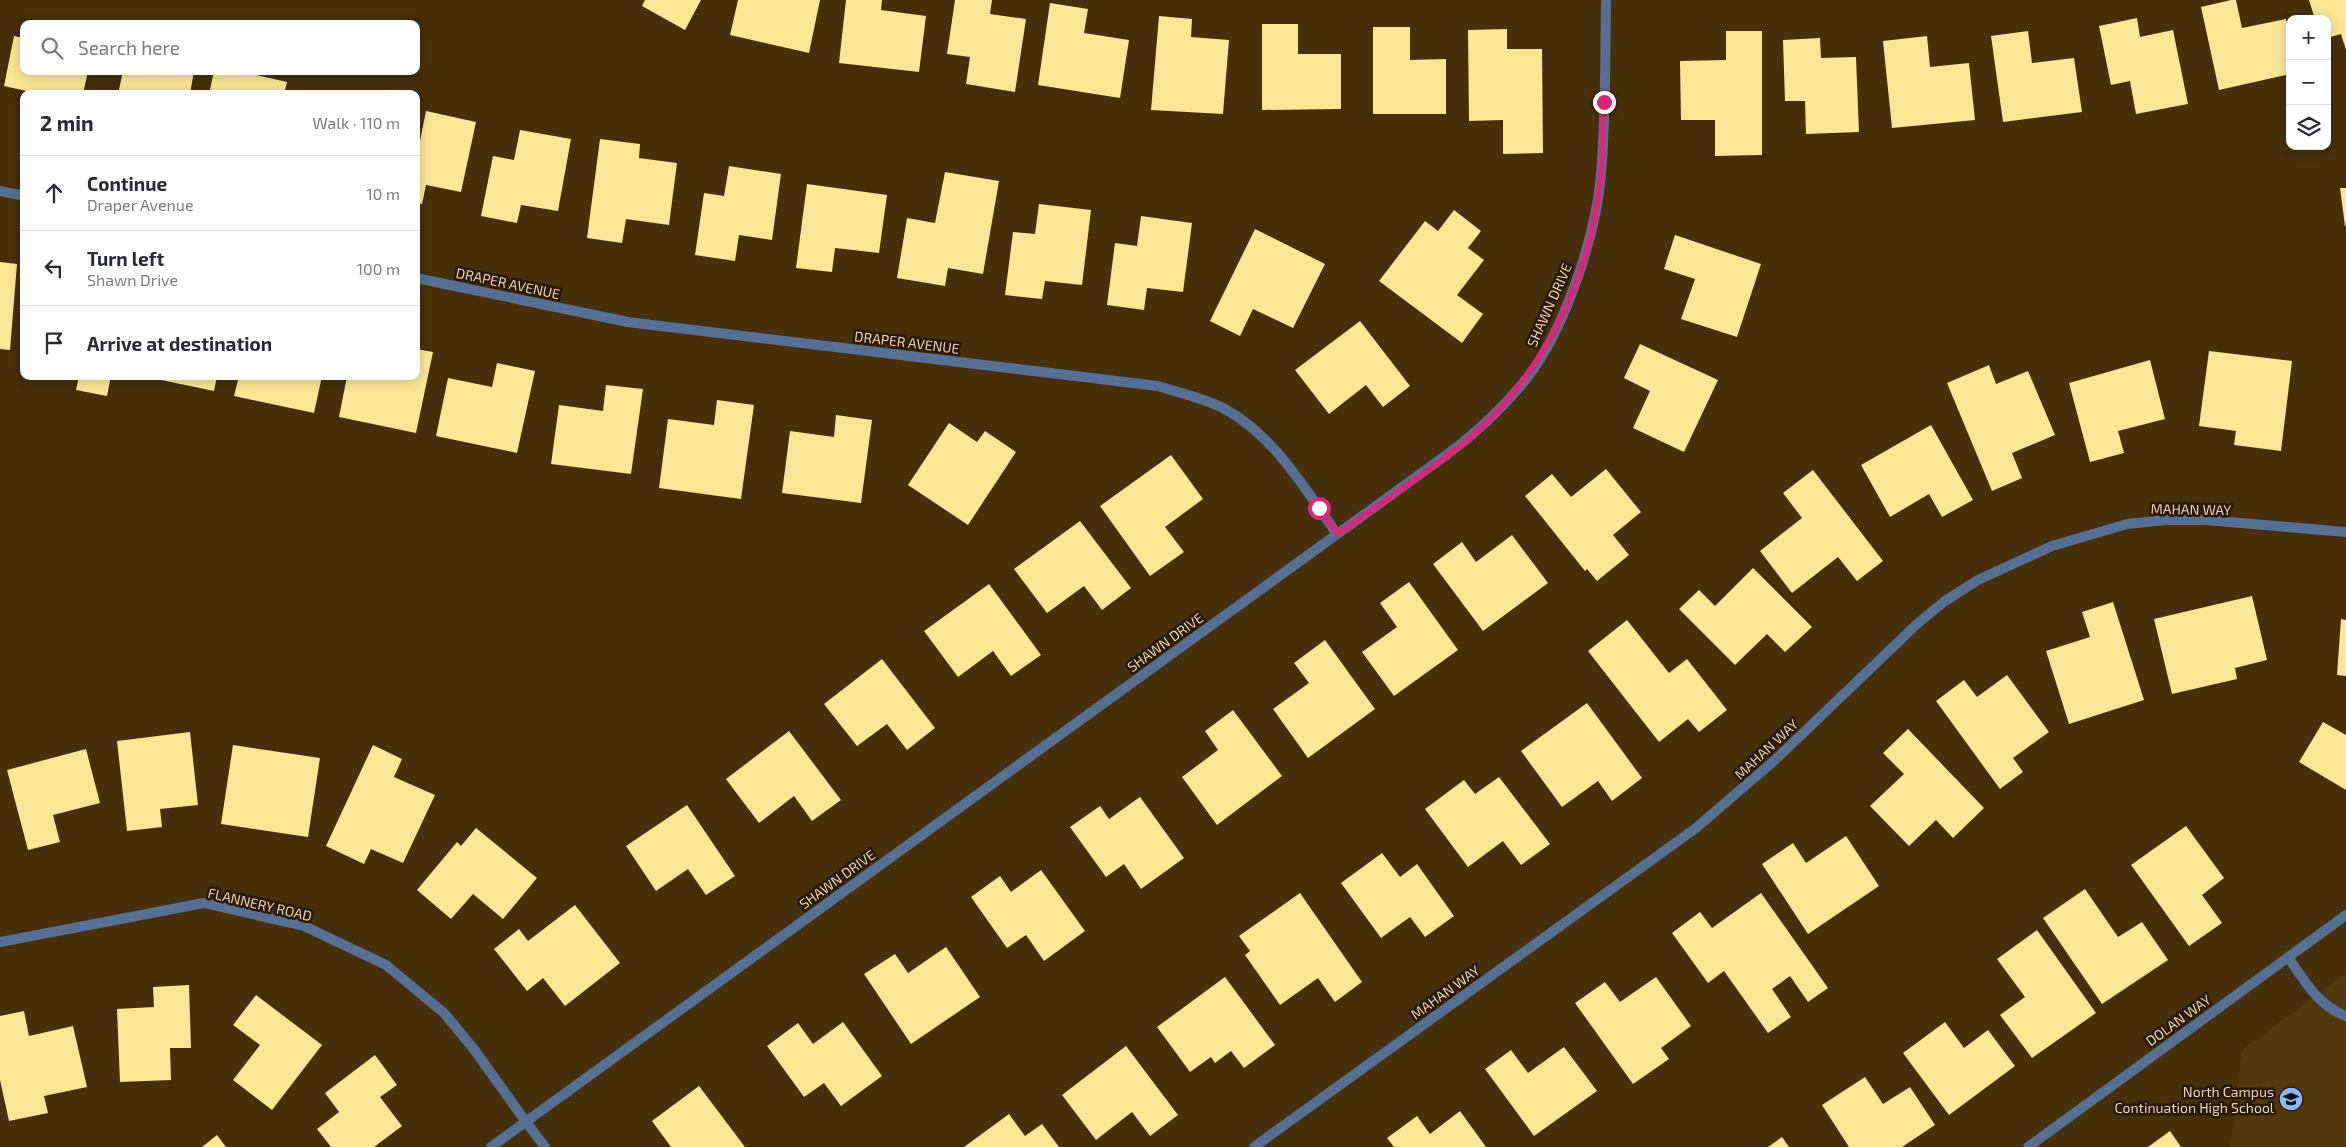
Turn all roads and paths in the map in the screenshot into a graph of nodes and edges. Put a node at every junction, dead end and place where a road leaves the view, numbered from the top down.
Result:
1 (1606, 0) edge
2 (0, 191) edge
3 (20, 195) edge
4 (420, 279) edge
5 (2346, 532) edge
6 (1338, 534) junction
7 (2346, 915) edge
8 (0, 942) edge
9 (2288, 957) junction
10 (2346, 1016) edge
11 (526, 1122) junction
12 (491, 1147) edge
13 (545, 1147) edge
14 (1254, 1147) edge
15 (2028, 1147) edge

1 - 6 street, SHAWN DRIVE
2 - 3 street
4 - 6 street, DRAPER AVENUE
5 - 14 street, MAHAN WAY
6 - 11 street, SHAWN DRIVE
7 - 9 street, DOLAN WAY
8 - 11 street, FLANNERY ROAD
9 - 10 street
9 - 15 street, DOLAN WAY
11 - 12 street, SHAWN DRIVE
11 - 13 street, FLANNERY ROAD

